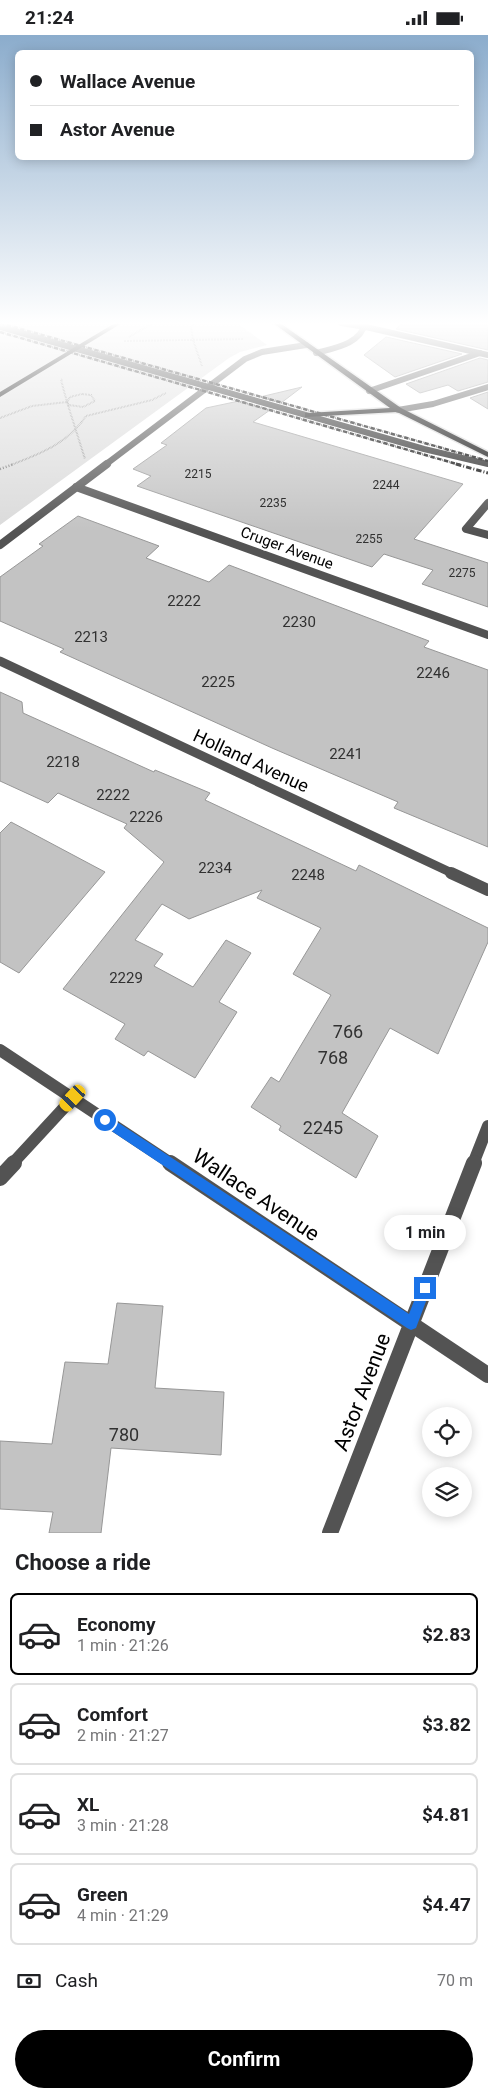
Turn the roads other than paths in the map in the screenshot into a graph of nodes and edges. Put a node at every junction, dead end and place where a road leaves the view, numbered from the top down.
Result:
1 (199, 393) edge
2 (228, 393) edge
3 (372, 393) edge
4 (469, 393) edge
5 (398, 409) junction
6 (308, 415) junction
7 (488, 455) edge
8 (488, 464) edge
9 (76, 487) junction
10 (488, 503) edge
11 (488, 535) edge
12 (0, 545) edge
13 (488, 635) edge
14 (0, 661) edge
15 (488, 890) edge
16 (0, 1050) edge
17 (73, 1098) junction
18 (488, 1126) edge
19 (0, 1178) edge
20 (411, 1323) junction
21 (488, 1375) edge
22 (330, 1533) edge

1 - 9 street
2 - 6 main road
3 - 5 main road
4 - 5 street
5 - 6 main road
5 - 7 main road
6 - 8 main road
9 - 12 street
9 - 13 street, Cruger Avenue
10 - 11 street
14 - 15 street, Holland Avenue
16 - 17 street, Wallace Avenue
17 - 19 street
17 - 20 street, Wallace Avenue
18 - 20 street, Astor Avenue
20 - 21 street, Wallace Avenue
20 - 22 street, Astor Avenue

